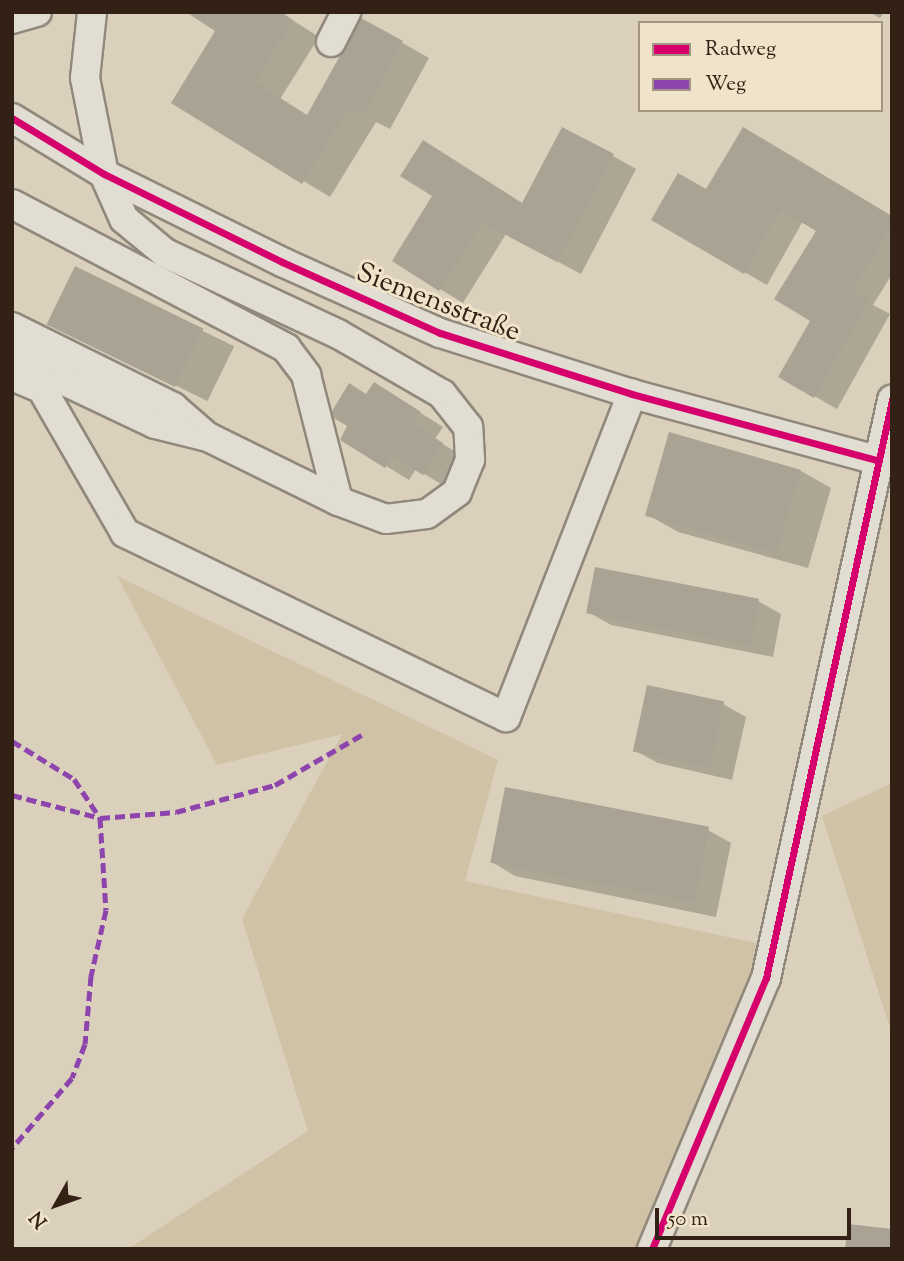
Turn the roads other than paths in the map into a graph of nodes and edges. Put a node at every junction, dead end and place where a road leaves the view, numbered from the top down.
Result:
1 (37, 12) edge
2 (92, 12) edge
3 (346, 12) edge
4 (12, 19) edge
5 (331, 42) dead end
6 (12, 118) edge
7 (104, 174) junction
8 (12, 204) edge
9 (12, 327) edge
10 (12, 356) edge
11 (12, 376) edge
12 (632, 394) junction
13 (891, 407) edge
14 (208, 437) junction
15 (876, 460) junction
16 (338, 501) junction
17 (652, 1249) edge

1 - 4 street
2 - 7 street
3 - 5 street
6 - 7 street, Siemensstraße
7 - 12 street, Siemensstraße
7 - 16 street
8 - 16 street
9 - 14 street
10 - 14 street
11 - 12 street
12 - 15 street, Siemensstraße
13 - 15 street
14 - 16 street
15 - 17 street

